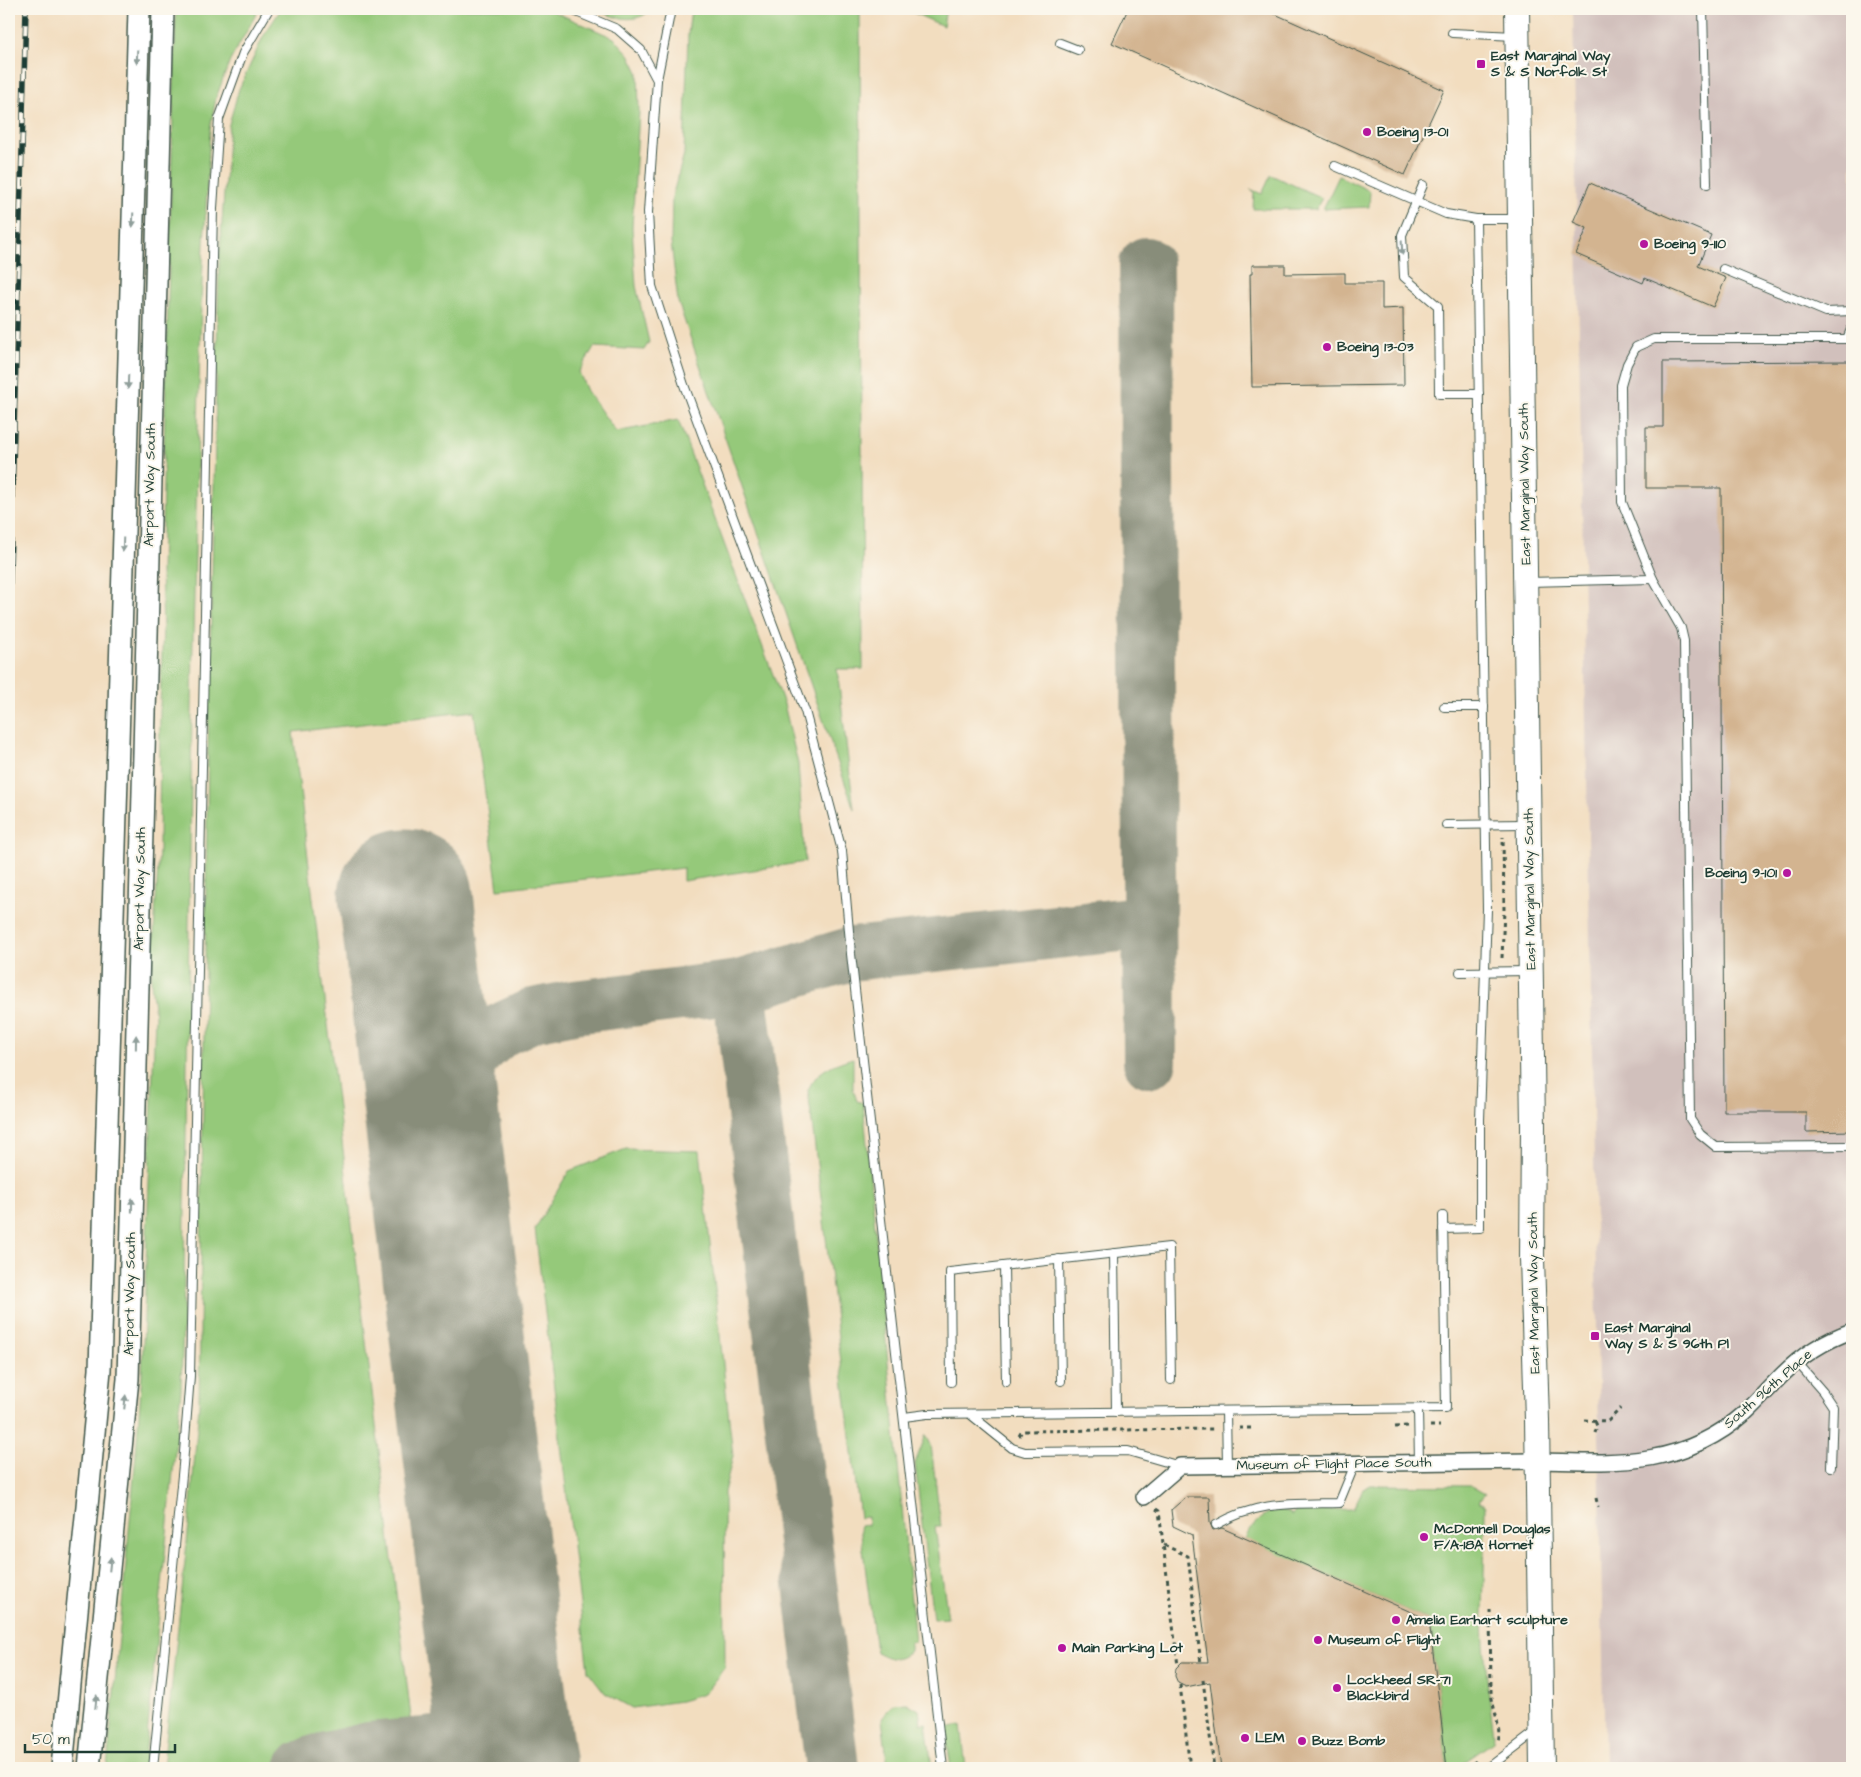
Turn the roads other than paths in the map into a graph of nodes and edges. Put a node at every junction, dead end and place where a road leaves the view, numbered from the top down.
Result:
1 (139, 9) edge
2 (162, 9) edge
3 (269, 9) edge
4 (569, 9) edge
5 (671, 9) edge
6 (1518, 9) edge
7 (1703, 9) edge
8 (1452, 33) dead end
9 (1518, 36) junction
10 (1060, 43) dead end
11 (1078, 50) dead end
12 (657, 80) junction
13 (1335, 166) dead end
14 (1707, 184) dead end
15 (1423, 185) dead end
16 (1416, 202) junction
17 (1476, 219) junction
18 (1522, 220) junction
19 (1722, 269) dead end
20 (1852, 311) edge
21 (1852, 327) edge
22 (1850, 339) edge
23 (1479, 394) junction
24 (1653, 579) junction
25 (1526, 582) junction
26 (1444, 707) dead end
27 (1484, 707) junction
28 (1486, 824) junction
29 (1529, 824) junction
30 (1446, 825) dead end
31 (1531, 971) junction
32 (1460, 972) dead end
33 (1485, 972) junction
34 (1852, 1146) edge
35 (1443, 1216) dead end
36 (1443, 1229) junction
37 (1114, 1253) junction
38 (1059, 1259) junction
39 (1004, 1266) junction
40 (1852, 1331) edge
41 (1797, 1362) junction
42 (1171, 1380) dead end
43 (1061, 1381) dead end
44 (951, 1382) dead end
45 (1006, 1382) dead end
46 (1418, 1408) junction
47 (1226, 1411) junction
48 (1116, 1412) junction
49 (970, 1414) junction
50 (904, 1417) junction
51 (1537, 1461) junction
52 (1419, 1463) junction
53 (1355, 1464) junction
54 (1227, 1465) junction
55 (1180, 1466) junction
56 (1831, 1467) dead end
57 (1144, 1497) road end
58 (1216, 1525) dead end
59 (1541, 1727) junction
60 (62, 1768) edge
61 (90, 1768) edge
62 (153, 1768) edge
63 (943, 1768) edge
64 (1488, 1768) edge
65 (1542, 1768) edge

1 -> 60 main road, Airport Way South
61 -> 2 main road, Airport Way South
3 - 62 lane
4 - 12 lane
5 - 12 lane
6 - 9 main road, East Marginal Way South
7 - 14 lane
8 - 9 lane
9 - 18 main road, East Marginal Way South
10 - 11 lane
12 - 50 lane
13 - 16 lane
15 - 16 lane
16 - 17 lane
16 -> 23 lane
17 - 18 lane
17 - 23 lane
18 - 25 main road, East Marginal Way South
19 - 20 lane
21 - 22 lane
22 - 24 lane
23 - 27 lane
24 - 25 lane
24 - 34 lane
25 - 29 main road, East Marginal Way South
26 - 27 lane
27 - 28 lane
28 - 29 lane
28 - 30 lane
28 - 33 lane
29 - 31 main road, East Marginal Way South
31 - 33 lane
31 - 51 main road, East Marginal Way South
32 - 33 lane
33 - 36 lane
35 - 36 lane
36 - 46 lane
37 - 38 lane
37 - 42 lane
37 - 48 lane
38 - 39 lane
38 - 43 lane
39 - 44 lane
39 - 45 lane
40 - 41 street, South 96th Place
41 - 51 street, South 96th Place
41 - 56 lane
46 - 47 lane
46 - 52 lane
47 - 48 lane
47 - 54 lane
48 - 49 lane
49 - 50 lane
49 - 55 lane
50 - 63 lane
51 - 52 street, Museum of Flight Place South
51 - 59 main road, East Marginal Way South
52 - 53 street, Museum of Flight Place South
53 - 54 street, Museum of Flight Place South
53 - 58 lane
54 - 55 street, Museum of Flight Place South
55 - 57 street
59 - 64 lane
59 - 65 main road, East Marginal Way South

